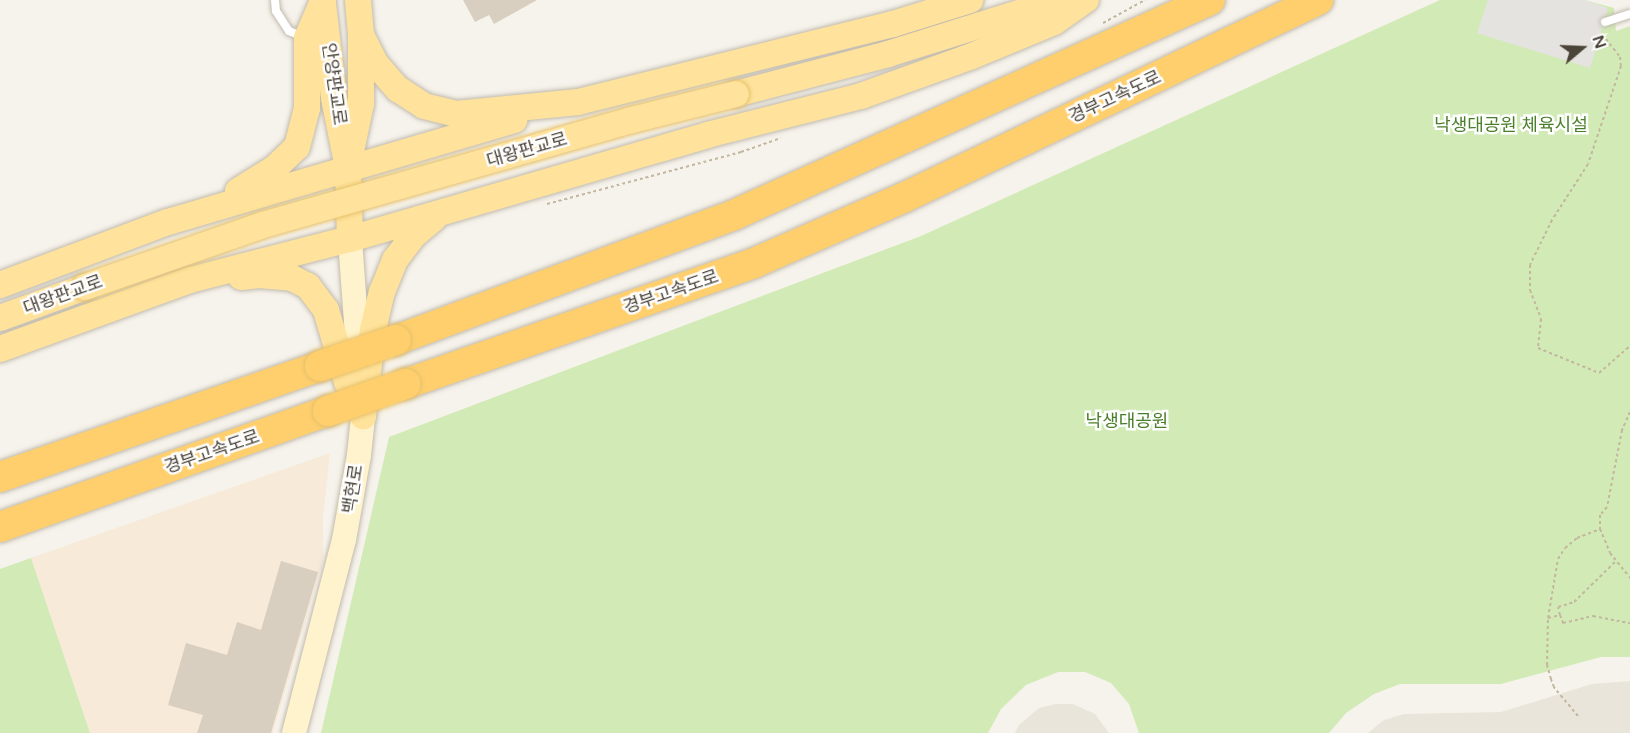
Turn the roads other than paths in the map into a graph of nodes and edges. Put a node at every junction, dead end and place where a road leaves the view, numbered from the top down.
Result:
1 (275, 0) edge
2 (358, 0) edge
3 (970, 0) edge
4 (1060, 0) edge
5 (1086, 0) edge
6 (1210, 0) edge
7 (1318, 0) edge
8 (323, 1) edge
9 (1630, 14) edge
10 (1605, 22) dead end
11 (361, 35) junction
12 (307, 38) junction
13 (578, 102) junction
14 (348, 168) junction
15 (441, 213) junction
16 (168, 222) junction
17 (350, 239) junction
18 (190, 280) junction
19 (0, 285) edge
20 (0, 318) edge
21 (0, 349) edge
22 (363, 417) junction
23 (0, 477) edge
24 (0, 527) edge
25 (294, 733) edge

1 - 12 lane
2 - 11 main road, 안양판교로
3 - 13 main road
4 - 20 main road, 대왕판교로, bridge
5 - 15 main road, 대왕판교로
6 - 23 highway, bridge
7 - 24 highway, 경부고속도로, bridge
8 - 12 main road
8 - 14 main road, 안양판교로
9 - 10 lane
11 - 13 main road
11 - 14 main road, 안양판교로
12 - 16 main road
13 - 14 main road, 대왕판교로
14 - 16 main road, 대왕판교로
14 - 17 main road, 안양판교로
15 - 17 main road, 대왕판교로
15 - 22 main road
16 - 19 main road, 대왕판교로
17 - 18 main road, 대왕판교로
17 - 22 main road, 백현로
18 - 21 main road, 대왕판교로
18 - 22 main road
22 - 25 main road, 백현로

